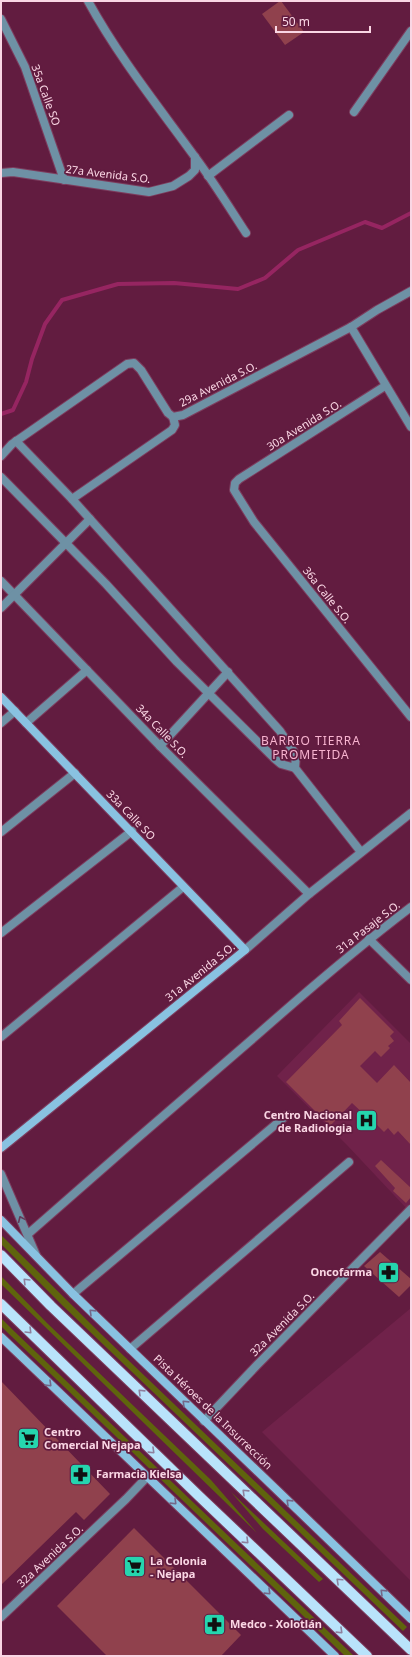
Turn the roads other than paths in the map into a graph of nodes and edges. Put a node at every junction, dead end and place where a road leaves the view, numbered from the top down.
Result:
1 (88, 1) edge
2 (1, 19) edge
3 (411, 31) edge
4 (354, 112) dead end
5 (289, 115) dead end
6 (195, 157) junction
7 (1, 173) edge
8 (208, 176) junction
9 (64, 180) junction
10 (246, 233) dead end
11 (411, 291) edge
12 (351, 327) junction
13 (385, 386) junction
14 (174, 417) junction
15 (411, 428) edge
16 (16, 441) junction
17 (1, 456) edge
18 (1, 477) edge
19 (235, 483) joint
20 (72, 499) junction
21 (90, 519) junction
22 (66, 544) junction
23 (1, 581) edge
24 (15, 595) junction
25 (1, 608) edge
26 (87, 670) junction
27 (228, 672) junction
28 (209, 695) junction
29 (1, 697) edge
30 (15, 711) junction
31 (411, 717) edge
32 (26, 722) junction
33 (1, 723) edge
34 (160, 746) junction
35 (295, 768) junction
36 (75, 773) junction
37 (411, 813) edge
38 (132, 831) junction
39 (1, 832) edge
40 (361, 852) junction
41 (183, 887) junction
42 (309, 894) junction
43 (411, 907) edge
44 (1, 932) edge
45 (369, 939) junction
46 (245, 950) junction
47 (411, 980) edge
48 (1, 1037) edge
49 (287, 1115) dead end
50 (1, 1148) edge
51 (349, 1162) dead end
52 (1, 1174) edge
53 (411, 1209) edge
54 (1, 1220) edge
55 (28, 1234) junction
56 (1, 1255) edge
57 (36, 1255) junction
58 (73, 1294) junction
59 (1, 1304) edge
60 (1, 1337) edge
61 (130, 1349) junction
62 (204, 1421) junction
63 (147, 1477) junction
64 (1, 1617) edge
65 (411, 1619) edge
66 (411, 1650) edge
67 (335, 1656) edge
68 (367, 1656) edge

1 - 6 street
2 - 9 street, 35a Calle SO
3 - 4 street
5 - 8 street
6 - 8 street
6 - 9 street, 27a Avenida S.O.
7 - 9 street, 27a Avenida S.O.
8 - 10 street
11 - 12 street, 29a Avenida S.O.
12 - 13 street
12 - 14 street, 29a Avenida S.O.
13 - 15 street
13 - 19 street, 30a Avenida S.O.
14 - 16 street, 29a Avenida S.O.
14 - 20 street
16 - 17 street, 29a Avenida S.O.
16 - 20 street
18 - 22 street
19 - 31 street, 36a Calle S.O.
20 - 21 street
21 - 22 street
21 - 27 street
22 - 24 street
22 - 28 street
23 - 24 street, 34a Calle S.O.
24 - 25 street
24 - 26 street, 34a Calle S.O.
26 - 32 street
26 - 34 street, 34a Calle S.O.
27 - 28 street
27 - 35 street
28 - 34 street
28 - 35 street
29 - 30 street, 33a Calle SO
30 - 32 street, 33a Calle SO
30 - 33 street
32 - 36 street, 33a Calle SO
34 - 42 street, 34a Calle S.O.
35 - 40 street
36 - 38 street, 33a Calle SO
36 - 39 street
37 - 40 street, 31a Avenida S.O.
38 - 41 street, 33a Calle SO
38 - 44 street
40 - 42 street, 31a Avenida S.O.
41 - 46 street, 33a Calle SO
41 - 48 street
42 - 46 street, 31a Avenida S.O.
43 - 45 street, 31a Pasaje S.O.
45 - 47 street
45 - 55 street, 31a Pasaje S.O.
46 - 50 street, 31a Avenida S.O.
49 - 58 street
51 - 61 street
55 -> 52 street
53 - 62 street, 32a Avenida S.O.
54 - 57 street, Pista Héroes de la Insurrección
55 - 57 street
66 -> 56 main road
57 - 58 street, Pista Héroes de la Insurrección
61 -> 58 street, Pista Héroes de la Insurrección
59 -> 68 main road
60 -> 63 street
62 -> 61 street, Pista Héroes de la Insurrección
65 -> 62 street, Pista Héroes de la Insurrección
63 - 64 street, 32a Avenida S.O.
63 -> 67 street

